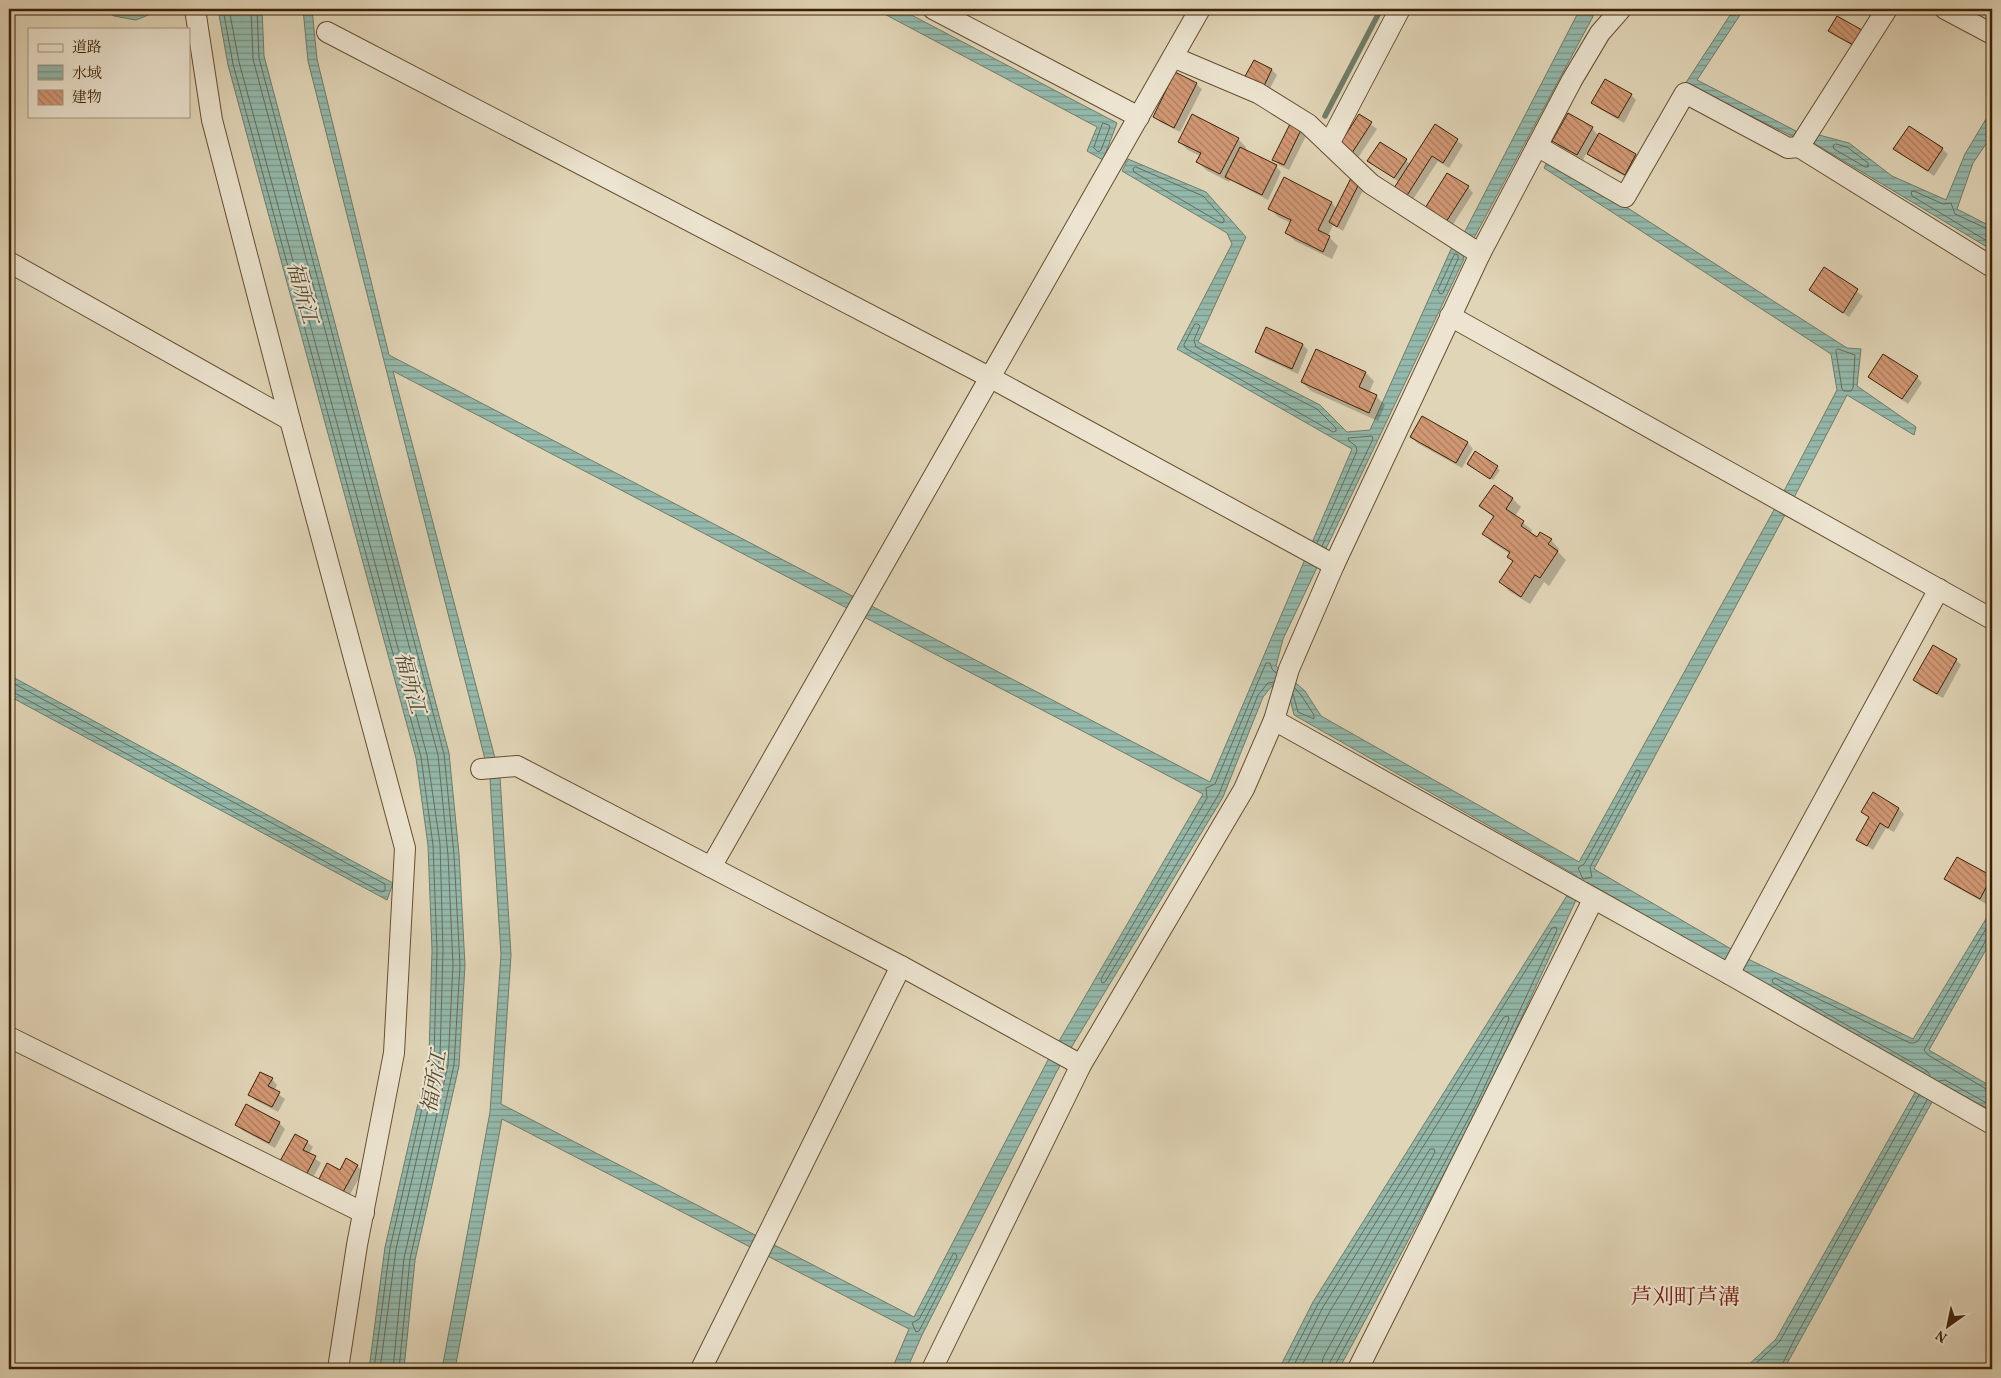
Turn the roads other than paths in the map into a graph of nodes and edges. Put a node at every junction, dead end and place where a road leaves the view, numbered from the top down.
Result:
1 (195, 9) edge
2 (933, 9) edge
3 (1200, 9) edge
4 (1400, 9) edge
5 (1621, 9) edge
6 (1887, 9) edge
7 (1945, 9) edge
8 (327, 32) dead end
9 (1992, 34) edge
10 (1173, 57) junction
11 (1138, 117) junction
12 (1329, 144) junction
13 (1536, 146) junction
14 (1799, 147) junction
15 (1480, 254) junction
16 (9, 262) edge
17 (1992, 267) edge
18 (1450, 316) junction
19 (991, 378) junction
20 (290, 420) junction
21 (1334, 566) junction
22 (1938, 589) junction
23 (1992, 619) edge
24 (1274, 720) junction
25 (481, 769) dead end
26 (711, 867) junction
27 (1582, 893) junction
28 (901, 966) junction
29 (1729, 974) junction
30 (9, 1037) edge
31 (1081, 1065) junction
32 (1992, 1124) edge
33 (364, 1213) junction
34 (338, 1369) edge
35 (701, 1369) edge
36 (932, 1369) edge
37 (1358, 1369) edge

1 - 20 street
2 - 11 street
3 - 10 street
4 - 12 street
5 - 13 street
6 - 14 street
7 - 9 street
8 - 19 street
10 - 11 street
10 - 12 street
11 - 19 street
12 - 15 street
13 - 14 street
13 - 15 street
14 - 17 street
15 - 18 street
16 - 20 street
18 - 21 street
18 - 22 street
19 - 21 street
19 - 26 street
20 - 33 street
21 - 24 street
22 - 23 street
22 - 29 street
24 - 27 street
24 - 31 street
25 - 26 street
26 - 28 street
27 - 29 street
27 - 37 street
28 - 31 street
28 - 35 street
29 - 32 street
30 - 33 street
31 - 36 street
33 - 34 street

